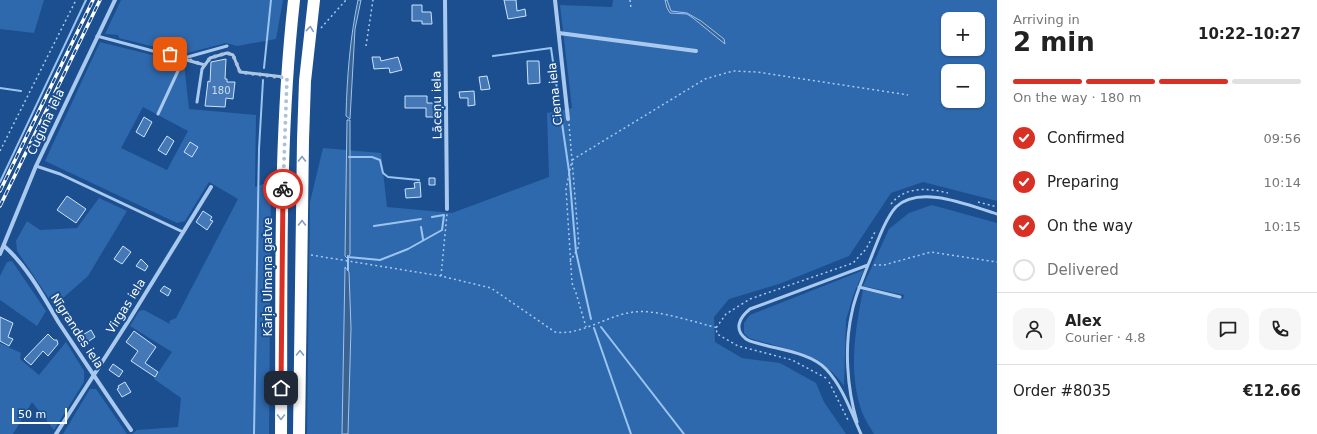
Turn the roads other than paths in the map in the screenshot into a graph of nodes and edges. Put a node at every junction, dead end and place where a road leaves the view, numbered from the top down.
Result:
1 (115, 0) edge
2 (294, 0) edge
3 (314, 0) edge
4 (445, 0) edge
5 (555, 0) edge
6 (558, 32) junction
7 (98, 36) junction
8 (227, 46) dead end
9 (696, 51) dead end
10 (184, 58) junction
11 (205, 65) junction
12 (287, 78) junction
13 (197, 102) dead end
14 (158, 114) dead end
15 (568, 119) road end
16 (36, 166) junction
17 (211, 187) dead end
18 (447, 209) road end
19 (997, 214) edge
20 (183, 232) junction
21 (4, 246) junction
22 (0, 254) edge
23 (868, 265) junction
24 (860, 288) junction
25 (900, 297) dead end
26 (93, 376) junction
27 (131, 430) dead end
28 (56, 434) edge
29 (281, 434) edge
30 (299, 434) edge
31 (861, 434) edge

1 - 7 street, Čuguna iela
2 - 12 highway, Kārļa Ulmaņa gatve
30 -> 3 highway
4 - 18 street, Lāceņu iela
5 - 6 street, Ciema iela
6 - 9 street
6 - 15 street, Ciema iela
7 - 10 lane
7 - 16 street, Čuguna iela
8 - 10 lane
10 - 11 lane
10 - 14 lane
11 - 12 lane
11 - 13 lane
12 -> 29 highway, Kārļa Ulmaņa gatve
16 - 20 lane
16 - 21 street, Čuguna iela
17 - 20 street, Virgas iela
19 - 23 lane
20 - 26 street, Virgas iela
21 - 22 street, Čuguna iela
21 - 26 street, Nīgrandes iela
23 - 24 lane
23 - 31 lane
24 - 25 lane
24 - 31 lane
26 - 27 street, Nīgrandes iela
26 - 28 street, Virgas iela

